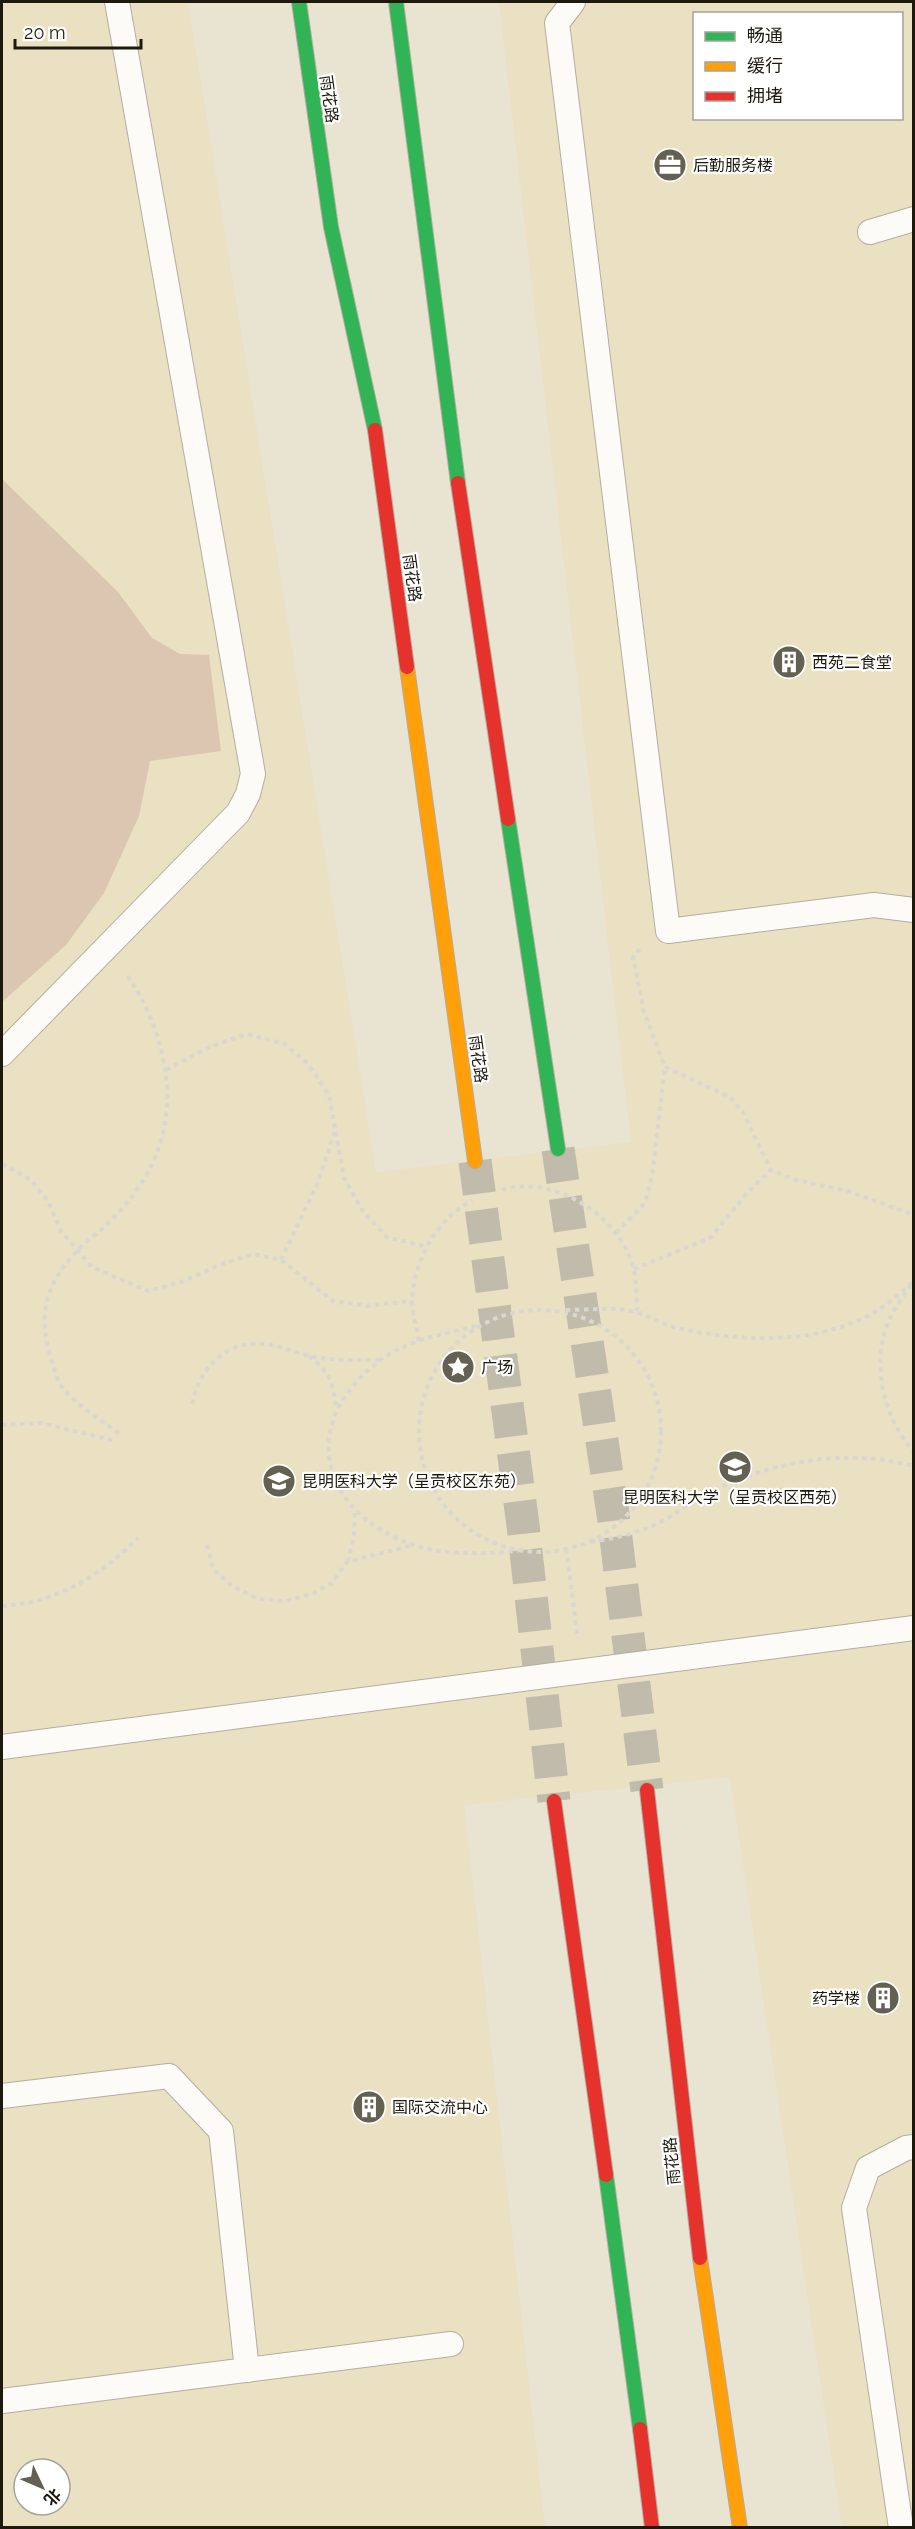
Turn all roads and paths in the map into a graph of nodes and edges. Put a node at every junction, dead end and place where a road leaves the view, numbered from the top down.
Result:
1 (117, 2) edge
2 (299, 2) edge
3 (396, 2) edge
4 (573, 2) edge
5 (914, 219) edge
6 (870, 232) dead end
7 (914, 910) edge
8 (668, 931) junction
9 (104, 950) junction
10 (2, 1054) edge
11 (665, 1067) junction
12 (166, 1070) junction
13 (337, 1127) junction
14 (558, 1149) tunnel mouth
15 (475, 1161) tunnel mouth
16 (2, 1164) edge
17 (771, 1170) junction
18 (499, 1191) dead end
19 (480, 1197) dead end
20 (914, 1215) edge
21 (616, 1233) junction
22 (427, 1247) junction
23 (76, 1251) junction
24 (281, 1260) junction
25 (634, 1269) junction
26 (913, 1282) edge
27 (411, 1301) junction
28 (562, 1311) junction
29 (637, 1312) junction
30 (480, 1325) junction
31 (419, 1341) junction
32 (309, 1356) junction
33 (380, 1360) junction
34 (192, 1404) dead end
35 (336, 1409) junction
36 (2, 1419) edge
37 (2, 1425) edge
38 (118, 1433) dead end
39 (115, 1441) dead end
40 (914, 1452) edge
41 (914, 1466) edge
42 (355, 1509) junction
43 (138, 1538) dead end
44 (587, 1543) junction
45 (207, 1545) dead end
46 (414, 1545) junction
47 (566, 1550) junction
48 (519, 1551) junction
49 (347, 1562) junction
50 (2, 1606) edge
51 (914, 1628) edge
52 (582, 1670) junction
53 (2, 1747) edge
54 (647, 1790) tunnel mouth
55 (554, 1801) tunnel mouth
56 (2, 2096) edge
57 (914, 2147) edge
58 (451, 2344) dead end
59 (247, 2370) junction
60 (2, 2401) edge
61 (652, 2528) edge
62 (740, 2528) edge
63 (901, 2528) edge

1 - 9 lane
2 - 15 street, 雨花路
3 - 14 street
4 - 8 lane
5 - 6 lane
7 - 8 lane
8 - 11 path
9 - 10 lane
9 - 12 path
11 - 17 path
11 - 21 path
12 - 13 path
12 - 23 path
13 - 22 path
13 - 24 path
16 - 23 path
17 - 20 path
17 - 25 path
18 - 21 path
19 - 22 path
21 - 25 path
22 - 27 path
23 - 24 path
23 - 38 path
24 - 27 path
25 - 29 path
26 - 29 path
26 - 40 path
27 - 31 path
28 - 29 path
28 - 30 path
28 - 44 path
30 - 31 path
30 - 48 path
31 - 33 path
32 - 33 path
32 - 34 path
32 - 35 path
33 - 35 path
35 - 42 path
36 - 37 path
37 - 39 path
41 - 44 path
42 - 46 path
42 - 49 path
43 - 50 path
44 - 47 path
45 - 49 path
46 - 48 path
46 - 49 path
47 - 48 path
47 - 52 path
51 - 52 lane
52 - 53 lane
54 - 62 street, 雨花路
55 - 61 street
56 - 59 lane
57 - 63 lane
58 - 59 lane
59 - 60 lane

